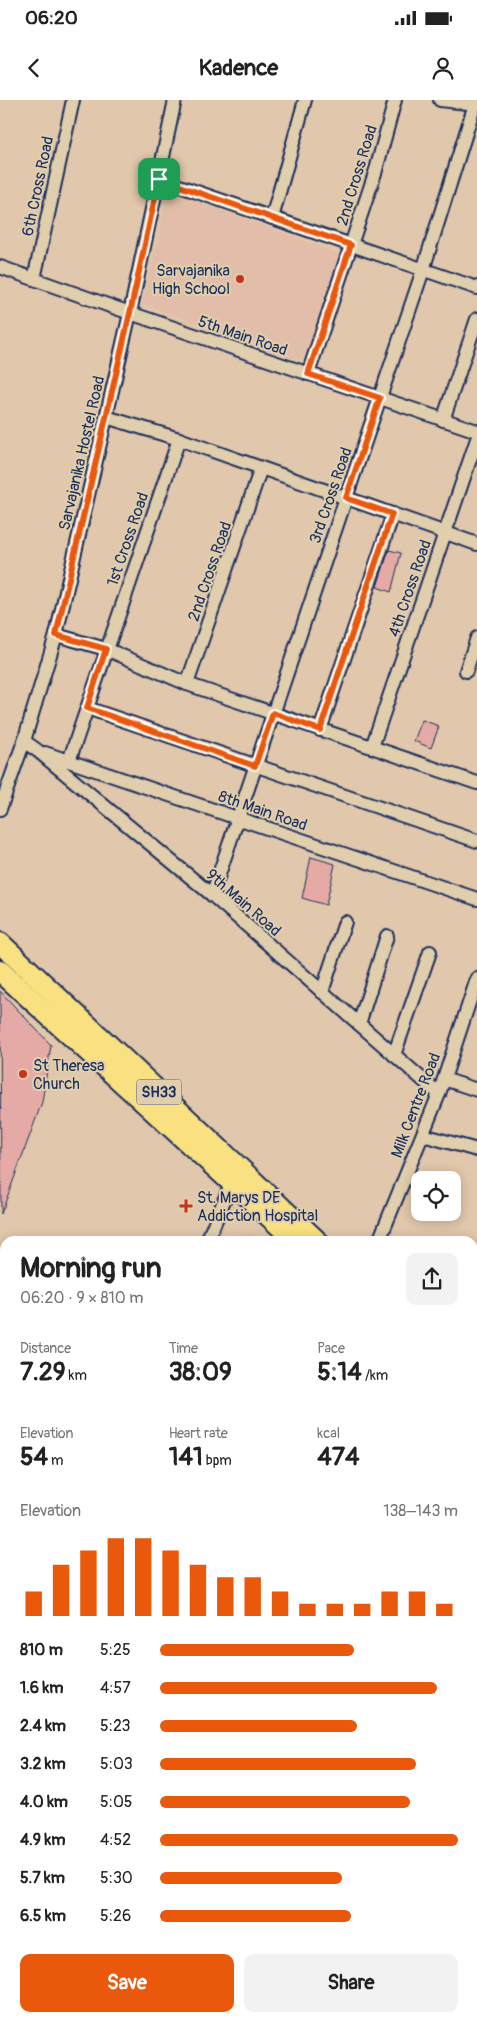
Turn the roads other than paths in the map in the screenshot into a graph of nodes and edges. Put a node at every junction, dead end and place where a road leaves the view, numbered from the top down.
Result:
1 (73, 100) edge
2 (175, 100) edge
3 (305, 100) edge
4 (395, 100) edge
5 (440, 100) edge
6 (476, 104) edge
7 (159, 179) junction
8 (272, 218) junction
9 (351, 245) junction
10 (0, 267) edge
11 (423, 270) junction
12 (34, 279) junction
13 (477, 288) edge
14 (130, 313) junction
15 (477, 318) edge
16 (308, 374) junction
17 (380, 398) junction
18 (106, 417) junction
19 (443, 420) junction
20 (477, 431) edge
21 (179, 439) junction
22 (477, 439) edge
23 (261, 468) junction
24 (346, 498) junction
25 (392, 514) junction
26 (445, 532) junction
27 (477, 544) edge
28 (56, 635) junction
29 (477, 638) edge
30 (106, 649) junction
31 (466, 671) dead end
32 (187, 684) junction
33 (87, 708) junction
34 (273, 713) junction
35 (320, 730) junction
36 (24, 741) junction
37 (372, 747) junction
38 (38, 751) junction
39 (69, 761) junction
40 (255, 766) junction
41 (476, 781) edge
42 (0, 809) edge
43 (238, 819) junction
44 (477, 841) edge
45 (212, 895) junction
46 (477, 898) edge
47 (345, 922) dead end
48 (387, 936) dead end
49 (0, 943) edge
50 (430, 952) dead end
51 (0, 971) edge
52 (477, 978) edge
53 (322, 992) junction
54 (464, 1018) junction
55 (477, 1022) edge
56 (359, 1024) junction
57 (394, 1055) junction
58 (444, 1079) junction
59 (477, 1090) edge
60 (439, 1094) junction
61 (423, 1135) junction
62 (477, 1150) edge
63 (235, 1175) junction
64 (209, 1236) edge
65 (291, 1236) edge
66 (311, 1236) edge
67 (381, 1236) edge

1 - 12 street, 6th Cross Road
2 - 7 street, Sarvajanika Hostel Road
3 - 8 street
4 - 9 street, 2nd Cross Road
5 - 6 street
6 - 11 street, 3rd Cross Road
7 - 8 street
7 - 14 street, Sarvajanika Hostel Road
8 - 9 street
9 - 11 street
9 - 16 street, 2nd Cross Road
10 - 12 street, 5th Main Road
11 - 13 street
11 - 17 street, 3rd Cross Road
12 - 14 street, 5th Main Road
14 - 16 street, 5th Main Road
14 - 18 street, Sarvajanika Hostel Road
15 - 19 street
16 - 17 street, 5th Main Road
17 - 19 street, 5th Main Road
17 - 24 street, 3rd Cross Road
18 - 21 street
18 - 28 street, Sarvajanika Hostel Road
19 - 20 street, 5th Main Road
21 - 23 street
21 - 30 street, 1st Cross Road
22 - 26 street, 4th Cross Road
23 - 24 street
23 - 32 street, 2nd Cross Road
24 - 25 street
24 - 34 street, 3rd Cross Road
25 - 26 street
25 - 35 street
26 - 27 street
26 - 37 street, 4th Cross Road
28 - 30 street
28 - 36 street, Sarvajanika Hostel Road
29 - 31 street
30 - 32 street
30 - 33 street, 1st Cross Road
32 - 34 street
33 - 39 street, 1st Cross Road
33 - 40 street
34 - 35 street
34 - 40 street, 3rd Cross Road
35 - 37 street
36 - 38 street, 9th Main Road
36 - 42 street, Sarvajanika Hostel Road
37 - 41 street
38 - 39 street, 8th Main Road
38 - 45 street, 9th Main Road
39 - 43 street, 8th Main Road
40 - 43 street, 3rd Cross Road
40 - 44 street
43 - 45 street, 3rd Cross Road
43 - 46 street, 8th Main Road
45 - 53 street, 9th Main Road
47 - 53 street
48 - 56 street
49 - 63 main road, SH33
50 - 57 street
51 - 63 main road
52 - 54 street, Milk Centre Road
53 - 56 street, 9th Main Road
54 - 55 street
54 - 58 street, Milk Centre Road
56 - 57 street, 9th Main Road
57 - 60 street, 9th Main Road
58 - 59 street
58 - 60 street, Milk Centre Road
60 - 61 street, Milk Centre Road
61 - 62 street
61 - 67 street, Milk Centre Road
63 - 64 street
63 - 65 main road
63 - 66 main road, SH33

